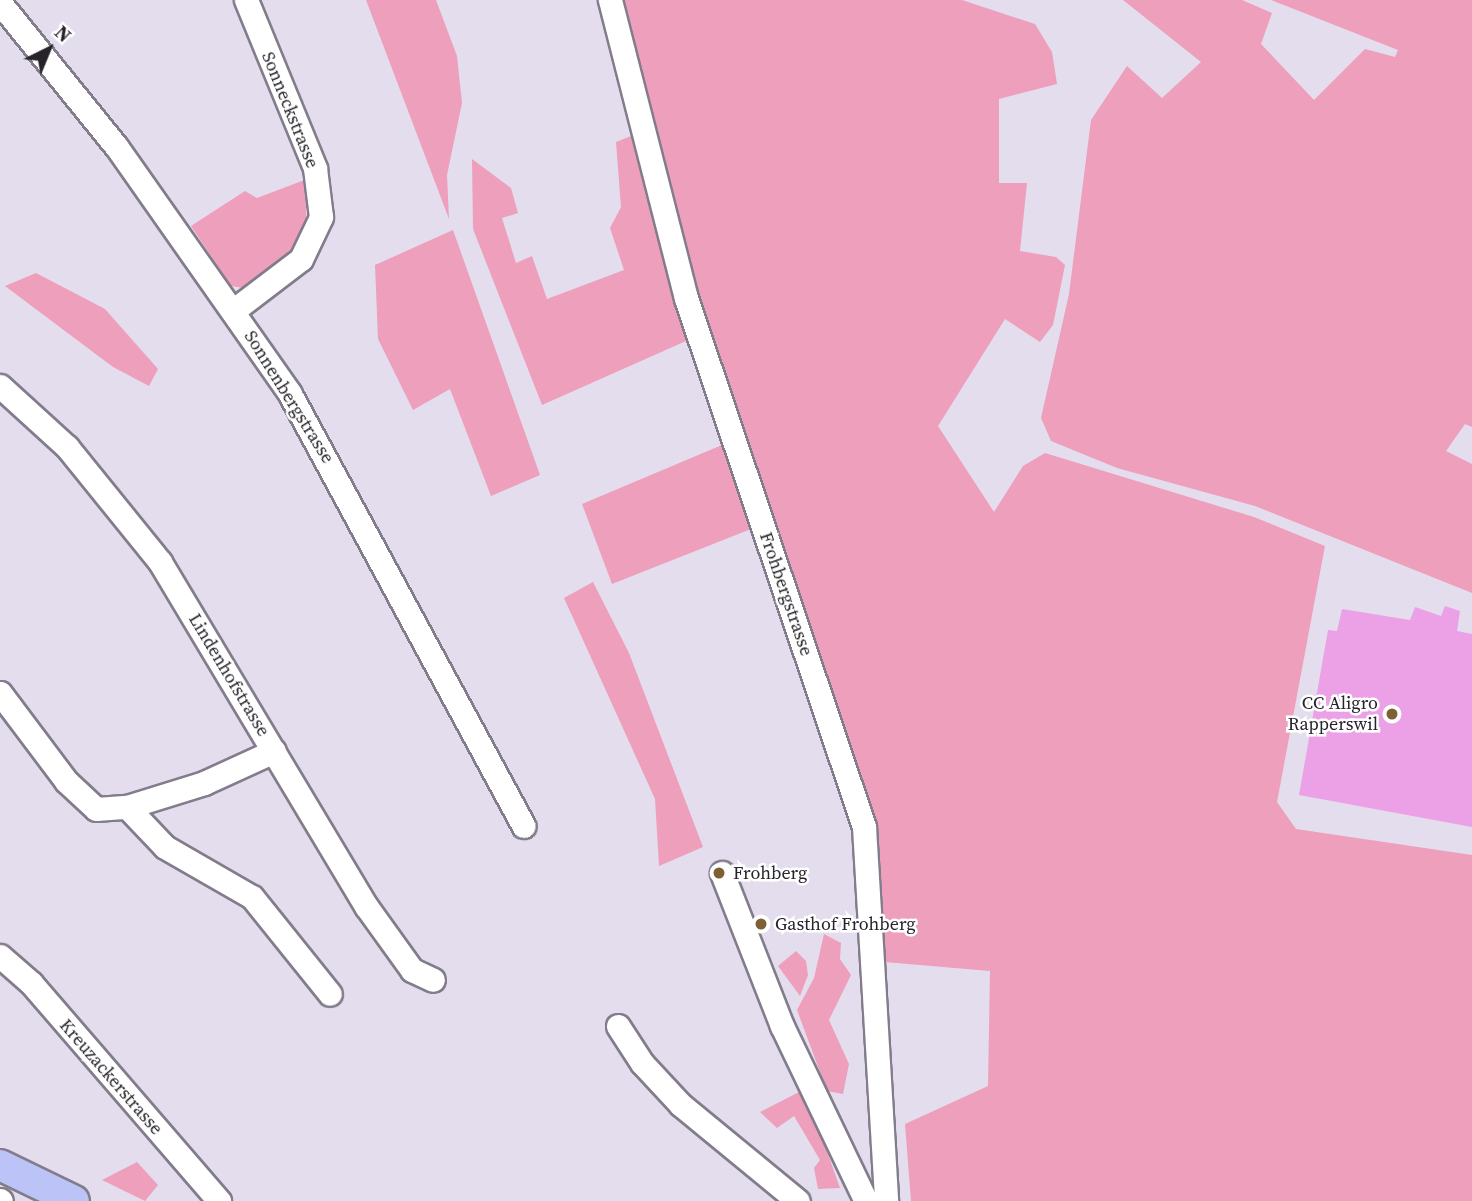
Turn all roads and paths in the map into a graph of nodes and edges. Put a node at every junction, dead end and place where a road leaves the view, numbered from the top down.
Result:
1 (246, 0) edge
2 (610, 0) edge
3 (0, 3) edge
4 (234, 310) junction
5 (0, 386) edge
6 (0, 694) edge
7 (274, 751) junction
8 (127, 807) junction
9 (524, 826) dead end
10 (722, 873) dead end
11 (0, 956) edge
12 (433, 980) dead end
13 (330, 994) dead end
14 (618, 1026) dead end
15 (0, 1165) edge
16 (74, 1201) edge
17 (219, 1201) edge
18 (798, 1201) edge
19 (866, 1201) edge
20 (886, 1201) edge

1 - 4 street, Sonneckstrasse
2 - 20 street, Frohbergstrasse
3 - 4 street, Sonnenbergstrasse
4 - 9 street, Sonnenbergstrasse
5 - 7 street, Lindenhofstrasse
6 - 8 street
7 - 8 street
7 - 12 street, Lindenhofstrasse
8 - 13 street
10 - 19 street
11 - 17 street, Kreuzackerstrasse
14 - 18 street
15 - 16 main road

